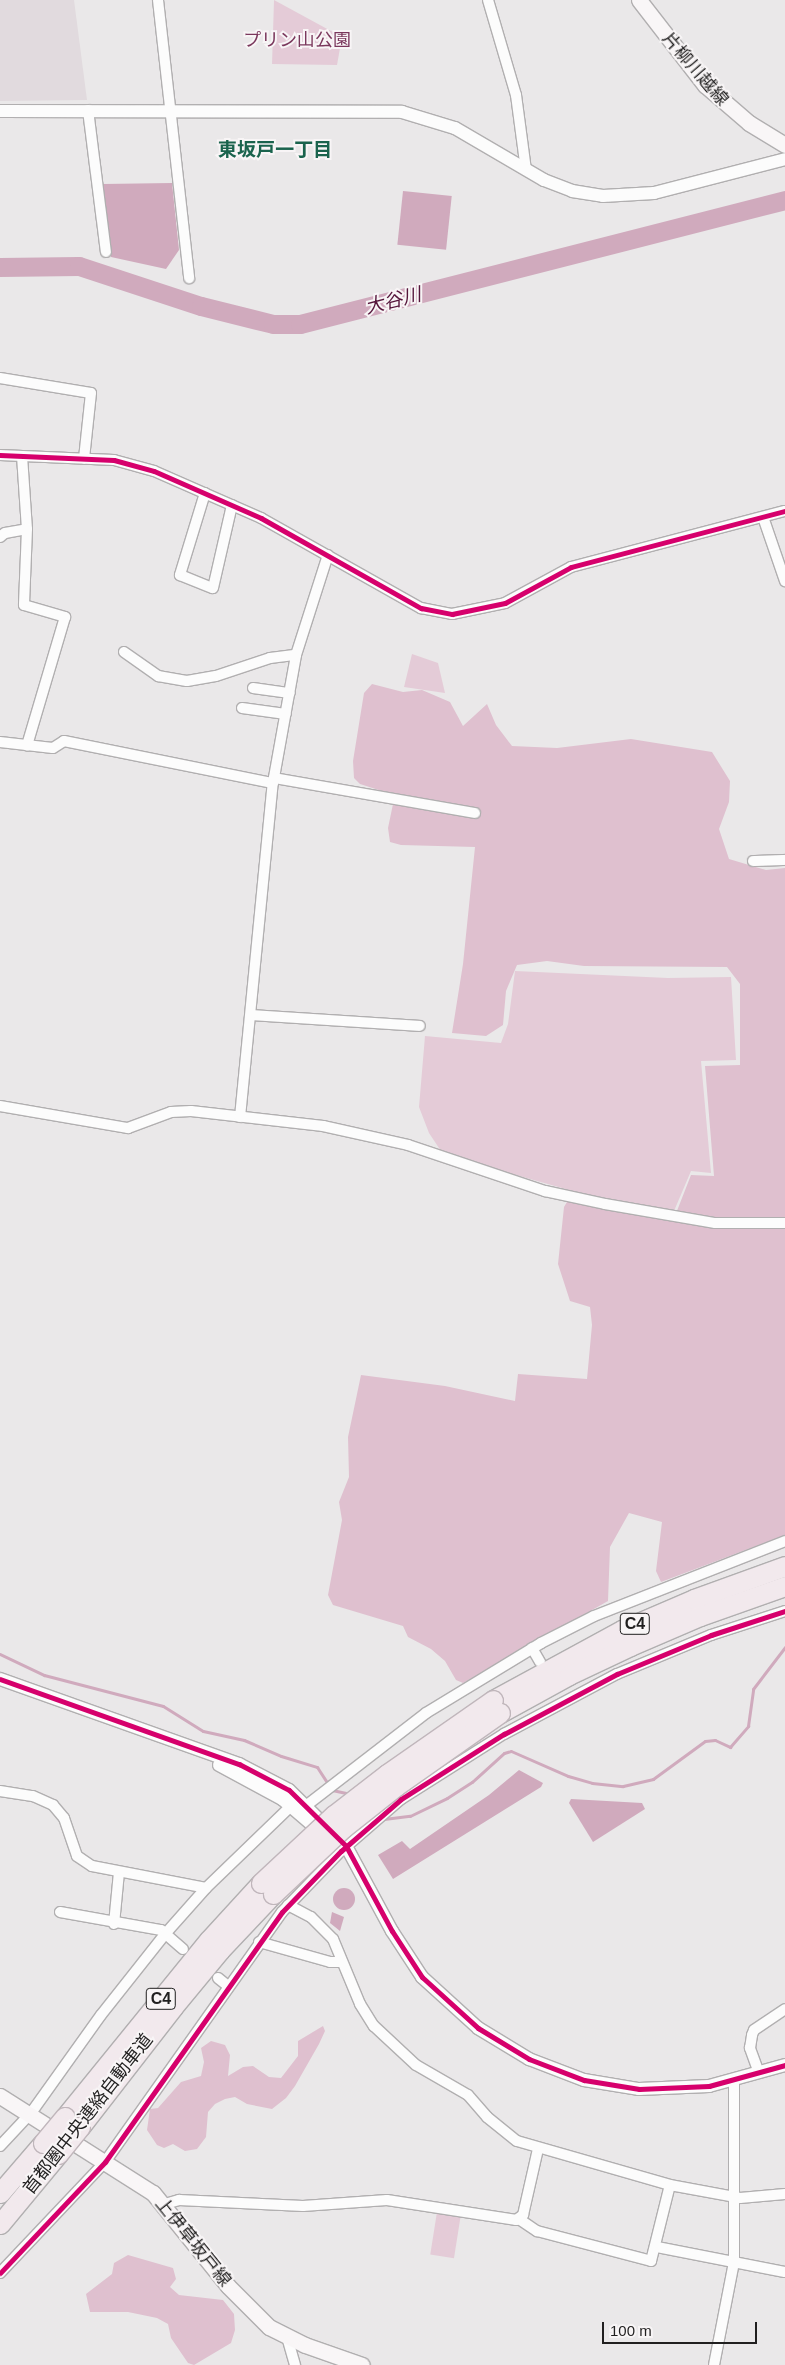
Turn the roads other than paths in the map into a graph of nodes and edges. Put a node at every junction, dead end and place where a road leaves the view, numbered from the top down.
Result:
1 (158, 0) edge
2 (488, 0) edge
3 (639, 0) edge
4 (88, 110) junction
5 (170, 110) junction
6 (0, 111) edge
7 (785, 145) edge
8 (785, 159) edge
9 (526, 170) junction
10 (106, 252) dead end
11 (189, 278) dead end
12 (0, 378) edge
13 (0, 456) edge
14 (22, 456) junction
15 (84, 459) junction
16 (205, 492) junction
17 (232, 505) junction
18 (785, 511) edge
19 (762, 517) junction
20 (27, 529) junction
21 (0, 537) edge
22 (328, 555) junction
23 (785, 581) edge
24 (124, 652) dead end
25 (296, 655) junction
26 (253, 688) dead end
27 (290, 694) junction
28 (242, 708) dead end
29 (286, 714) junction
30 (0, 742) edge
31 (27, 745) junction
32 (273, 781) junction
33 (475, 813) dead end
34 (785, 860) edge
35 (753, 861) dead end
36 (252, 1015) junction
37 (420, 1026) dead end
38 (0, 1106) edge
39 (240, 1117) junction
40 (785, 1223) edge
41 (785, 1541) edge
42 (785, 1566) edge
43 (785, 1586) edge
44 (785, 1611) edge
45 (532, 1648) junction
46 (540, 1662) dead end
47 (0, 1679) edge
48 (496, 1706) junction
49 (148, 1734) junction
50 (0, 1791) edge
51 (307, 1805) junction
52 (291, 1806) junction
53 (344, 1849) junction
54 (119, 1872) junction
55 (206, 1888) junction
56 (288, 1905) junction
57 (60, 1912) dead end
58 (114, 1924) junction
59 (166, 1933) junction
60 (259, 1942) junction
61 (183, 1949) dead end
62 (342, 1962) junction
63 (218, 1978) dead end
64 (228, 1986) junction
65 (785, 2009) edge
66 (785, 2065) edge
67 (759, 2073) junction
68 (734, 2080) junction
69 (0, 2096) edge
70 (31, 2113) junction
71 (0, 2146) edge
72 (51, 2149) junction
73 (538, 2149) junction
74 (105, 2162) junction
75 (670, 2185) junction
76 (0, 2193) edge
77 (785, 2194) edge
78 (733, 2197) junction
79 (165, 2204) junction
80 (519, 2218) junction
81 (0, 2224) edge
82 (657, 2247) junction
83 (734, 2262) junction
84 (785, 2272) edge
85 (0, 2273) edge
86 (287, 2337) junction
87 (295, 2365) edge
88 (362, 2365) edge
89 (714, 2365) edge

1 - 5 street
2 - 9 street
3 - 7 main road, 片柳川越線
4 - 5 street
4 - 6 street
4 - 10 street
5 - 9 street
5 - 11 street
8 - 9 street
12 - 15 street
13 - 14 street
14 - 15 street
14 - 20 street
15 - 16 street
16 - 17 street
16 - 17 street
17 - 22 street
18 - 19 street
19 - 22 street
19 - 23 street
20 - 21 street
20 - 31 street
22 - 25 street
24 - 25 street
25 - 27 street
26 - 27 street
27 - 29 street
28 - 29 street
29 - 32 street
30 - 31 street
31 - 32 street
32 - 33 street
32 - 36 street
34 - 35 street
36 - 37 street
36 - 39 street
38 - 39 street
39 - 40 street
41 - 45 street
42 - 48 highway, 首都圏中央連絡自動車道 / C4
43 - 48 highway, 首都圏中央連絡自動車道 / C4
44 - 53 street
45 - 46 street
45 - 51 street
47 - 49 street
48 - 72 highway, 首都圏中央連絡自動車道 / C4, bridge
49 - 51 street
49 - 52 street
50 - 54 street
51 - 53 street
52 - 53 street
52 - 55 street
53 - 56 street
53 - 68 street
54 - 55 street
54 - 58 street
55 - 59 street
56 - 60 street
56 - 62 street
57 - 58 street
58 - 59 street
59 - 61 street
59 - 70 street
60 - 62 street
60 - 64 street
62 - 73 street
63 - 64 street
64 - 74 street
65 - 67 street
66 - 67 street
67 - 68 street
68 - 78 street
69 - 70 main road, 上伊草坂戸線
70 - 71 street
70 - 74 main road, 上伊草坂戸線
72 - 76 highway, 首都圏中央連絡自動車道 / C4
72 - 81 highway, 首都圏中央連絡自動車道 / C4
73 - 75 street
73 - 80 street
74 - 79 main road, 上伊草坂戸線
74 - 85 street
75 - 78 street
75 - 82 street
77 - 78 street
78 - 83 street
79 - 80 street
79 - 86 main road, 上伊草坂戸線
80 - 82 street
82 - 83 street
83 - 84 street
83 - 89 street
86 - 87 street
86 - 88 main road, 上伊草坂戸線

